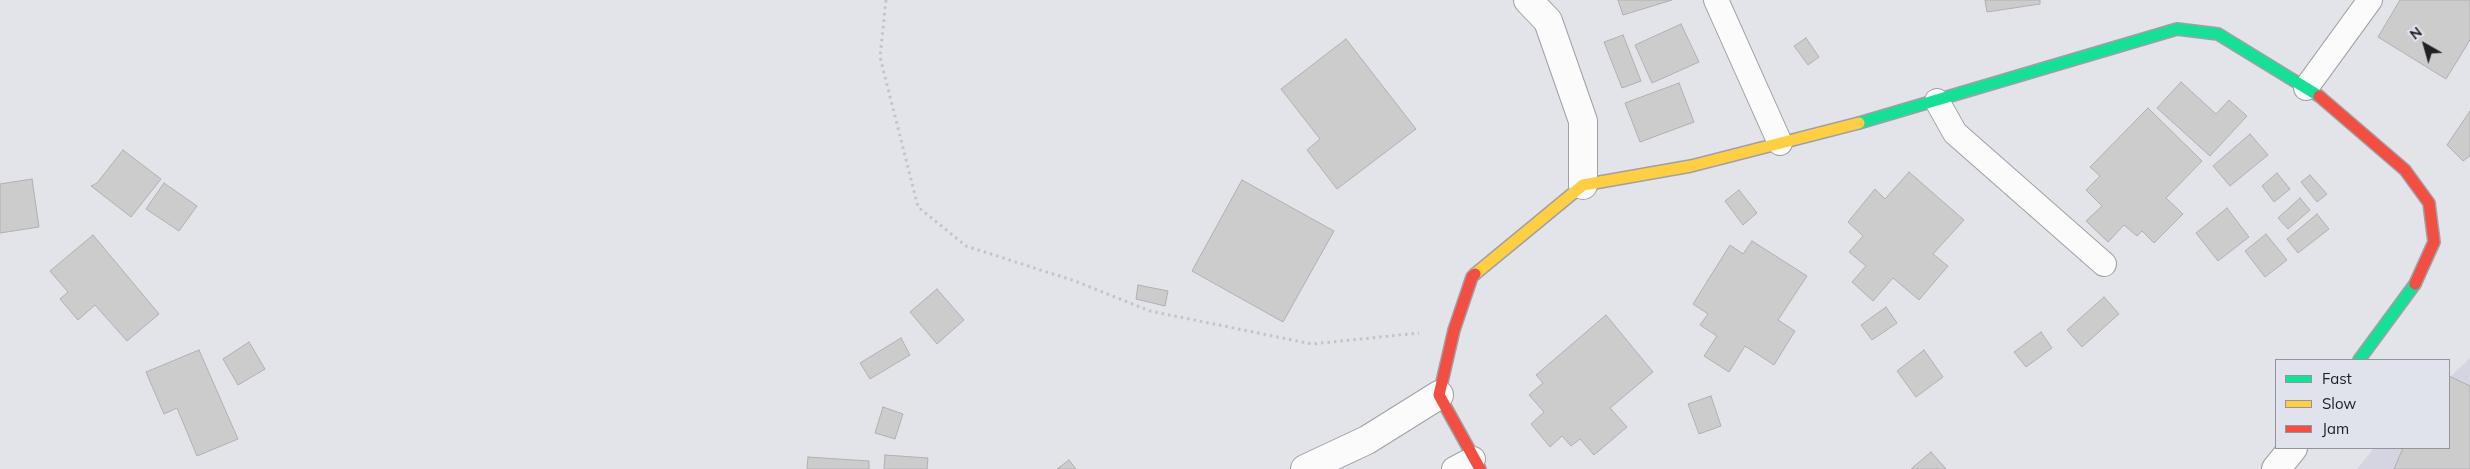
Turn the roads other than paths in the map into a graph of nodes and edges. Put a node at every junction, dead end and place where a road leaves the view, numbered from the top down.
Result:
1 (1528, 0) edge
2 (1716, 0) edge
3 (2370, 0) edge
4 (2306, 88) junction
5 (1937, 101) junction
6 (1780, 143) junction
7 (1583, 185) junction
8 (2104, 264) dead end
9 (2360, 359) edge
10 (1439, 395) junction
11 (2291, 449) edge
12 (1469, 466) edge
13 (1304, 469) edge
14 (2276, 469) edge

1 - 7 street
2 - 6 lane
3 - 4 lane
4 - 5 street
4 - 9 street
5 - 6 street
5 - 8 lane
6 - 7 street
7 - 10 street
10 - 12 street
10 - 13 street
11 - 14 street

